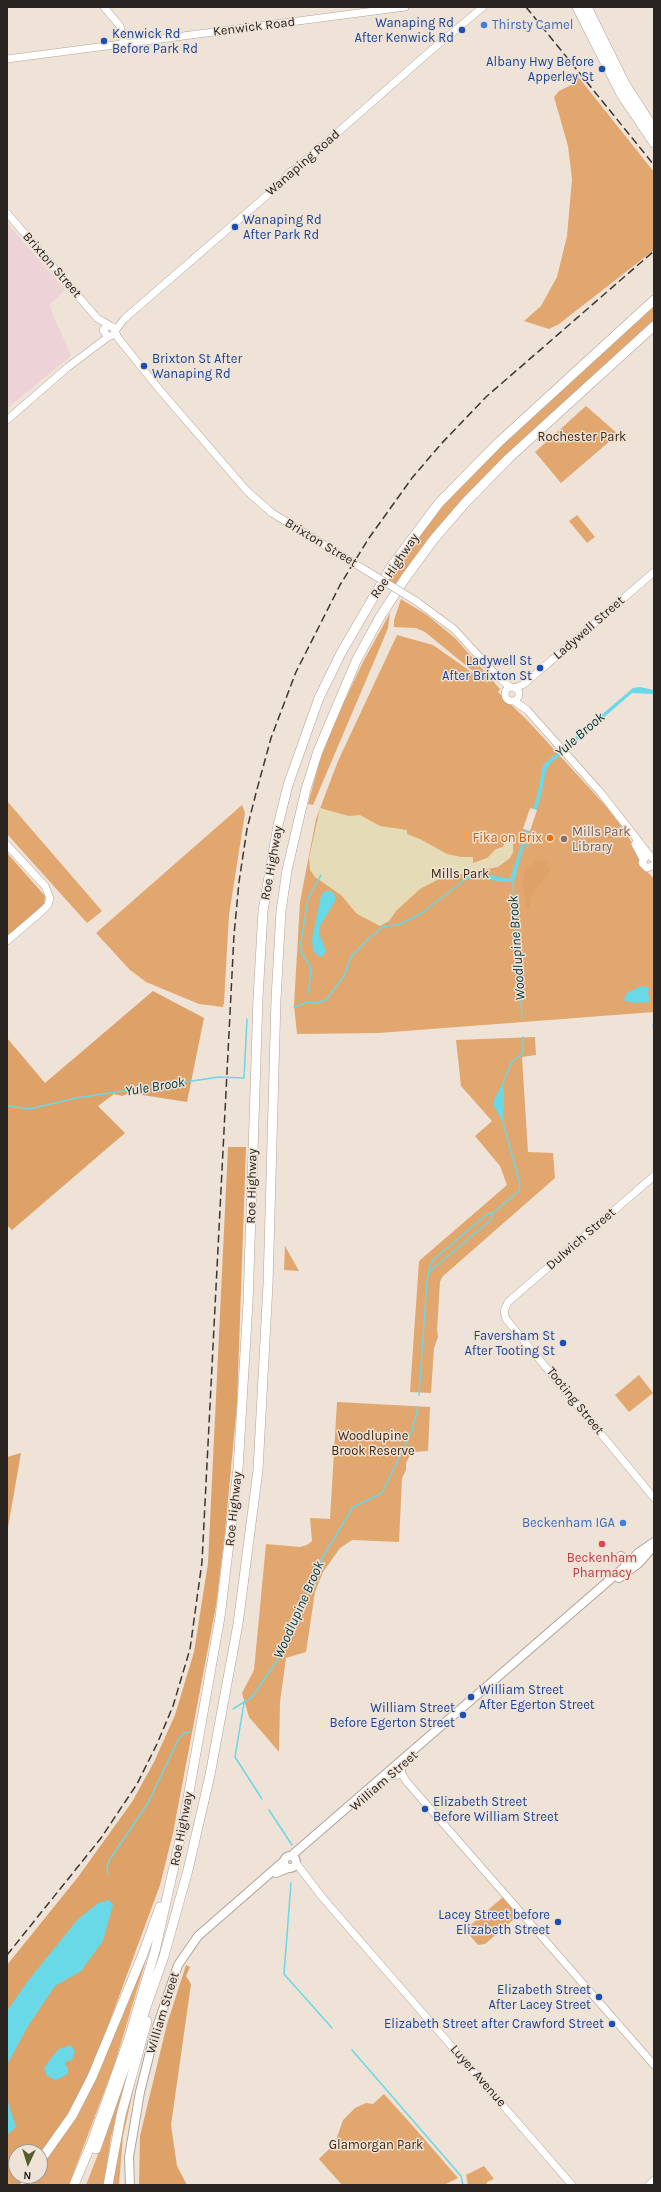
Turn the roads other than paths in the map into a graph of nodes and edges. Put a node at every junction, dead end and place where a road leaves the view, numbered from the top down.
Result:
1 (104, 7) edge
2 (377, 7) edge
3 (405, 7) edge
4 (577, 7) edge
5 (587, 7) edge
6 (480, 8) edge
7 (123, 42) junction
8 (7, 55) edge
9 (7, 59) edge
10 (654, 129) edge
11 (654, 143) edge
12 (7, 213) edge
13 (654, 300) edge
14 (654, 326) edge
15 (109, 331) junction
16 (7, 420) edge
17 (654, 572) edge
18 (514, 691) junction
19 (514, 701) junction
20 (526, 710) junction
21 (7, 845) edge
22 (649, 858) edge
23 (651, 867) edge
24 (654, 874) edge
25 (7, 941) edge
26 (654, 1176) edge
27 (508, 1302) joint
28 (654, 1498) edge
29 (654, 1542) edge
30 (654, 1547) edge
31 (646, 1554) junction
32 (627, 1565) junction
33 (583, 1610) junction
34 (553, 1625) junction
35 (476, 1701) junction
36 (447, 1717) junction
37 (398, 1770) junction
38 (381, 1783) junction
39 (357, 1799) junction
40 (176, 1860) junction
41 (291, 1863) junction
42 (164, 1956) junction
43 (654, 2065) edge
44 (48, 2150) edge
45 (654, 2180) edge
46 (74, 2185) edge
47 (80, 2185) edge
48 (108, 2185) edge
49 (130, 2185) edge
50 (135, 2185) edge
51 (572, 2185) edge
52 (649, 2185) edge

1 - 7 main road
2 - 7 main road, Kenwick Road
3 - 7 main road, Kenwick Road
4 - 11 highway
5 - 10 highway
6 - 15 main road, Wanaping Road
7 - 8 main road, Kenwick Road
7 - 9 main road, Kenwick Road
12 - 15 main road, Brixton Street
13 - 40 highway, Roe Highway
14 - 42 highway, Roe Highway
15 - 16 main road, Wanaping Road
15 - 18 main road, Brixton Street, bridge
17 - 18 main road, Ladywell Street
18 - 19 main road
18 - 19 main road, Brixton Street
18 - 20 main road, Brixton Street
19 - 20 main road, Brixton Street
20 - 22 main road, Brixton Street
21 - 25 main road
22 - 23 main road, Brixton Street
23 - 24 main road, Brixton Street
26 - 27 main road, Dulwich Street
27 - 28 main road, Tooting Street
29 - 32 main road, William Street
30 - 31 main road, William Street
31 - 32 main road, William Street
31 - 32 main road, William Street
32 - 33 main road, William Street
32 - 34 main road, William Street
33 - 34 main road, William Street
33 - 35 main road, William Street
34 - 36 main road, William Street
35 - 36 main road, William Street
35 - 37 main road, William Street
36 - 37 main road, William Street
37 - 38 main road, William Street
37 - 39 main road, William Street
37 - 43 main road
38 - 39 main road
38 - 41 main road, William Street
39 - 41 main road, William Street
40 - 44 highway
40 - 46 highway, Roe Highway
41 - 49 main road, William Street
41 - 50 main road, William Street
41 - 51 main road, Luyer Avenue
42 - 47 highway, Roe Highway
42 - 48 highway
45 - 52 main road

